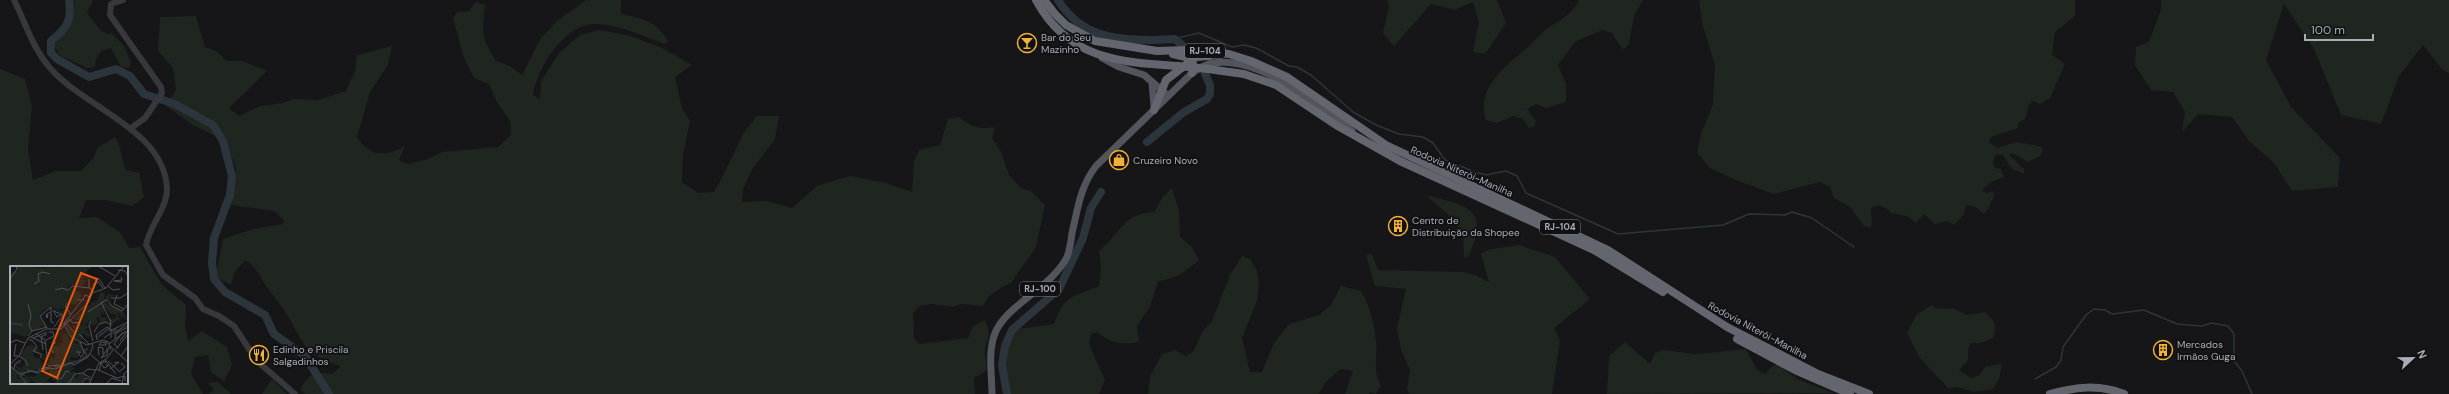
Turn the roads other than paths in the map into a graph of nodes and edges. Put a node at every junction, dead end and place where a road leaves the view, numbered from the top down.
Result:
1 (14, 0) edge
2 (123, 0) edge
3 (1036, 0) edge
4 (1044, 0) edge
5 (1157, 51) junction
6 (1098, 56) junction
7 (1192, 60) junction
8 (1251, 61) junction
9 (1192, 73) junction
10 (1152, 82) junction
11 (1161, 90) junction
12 (1171, 94) junction
13 (1154, 110) junction
14 (131, 128) junction
15 (1365, 142) junction
16 (295, 394) edge
17 (992, 394) edge
18 (1850, 394) edge
19 (1869, 394) edge
20 (2050, 394) edge
21 (2124, 394) edge

1 - 14 street
2 - 14 street
3 - 6 highway, Rodovia Niterói-Manilha / RJ-104
4 - 5 highway, Rodovia Niterói-Manilha / RJ-104
5 - 7 highway
5 - 8 highway, Rodovia Niterói-Manilha / RJ-104
6 - 10 main road
6 - 15 highway, Rodovia Niterói-Manilha / RJ-104, bridge
7 - 8 highway
7 - 9 highway
7 - 11 highway
8 - 19 highway, Rodovia Niterói-Manilha / RJ-104
9 - 12 main road, RJ-100
9 - 15 main road
10 - 11 main road
10 - 13 main road
11 - 12 main road
11 - 13 highway
12 - 13 main road, RJ-100
13 - 17 main road, RJ-100
14 - 16 street
15 - 18 highway, Rodovia Niterói-Manilha / RJ-104
20 - 21 highway

